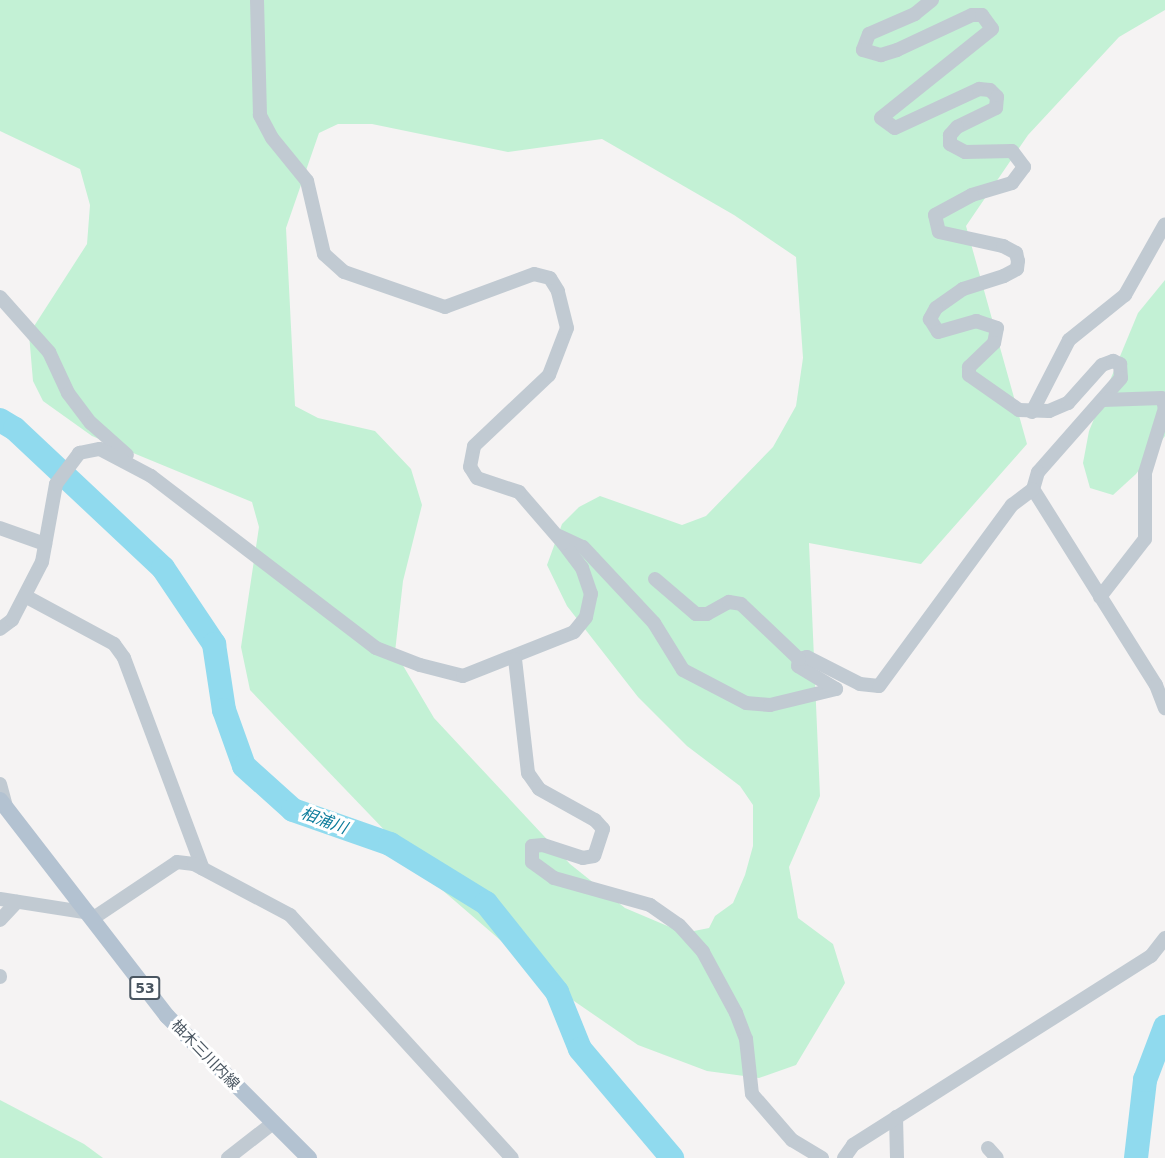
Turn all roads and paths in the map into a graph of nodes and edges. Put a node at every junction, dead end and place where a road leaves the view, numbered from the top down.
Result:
1 (257, 0) edge
2 (933, 0) edge
3 (1165, 224) edge
4 (0, 297) edge
5 (1164, 397) edge
6 (1103, 400) junction
7 (1032, 412) junction
8 (1160, 445) edge
9 (135, 466) junction
10 (1033, 489) junction
11 (0, 528) edge
12 (557, 536) junction
13 (45, 544) junction
14 (655, 579) dead end
15 (25, 596) junction
16 (1100, 597) junction
17 (0, 630) edge
18 (515, 659) junction
19 (799, 659) junction
20 (1165, 708) edge
21 (0, 784) edge
22 (3, 803) edge
23 (203, 869) junction
24 (0, 899) edge
25 (17, 902) junction
26 (91, 916) junction
27 (0, 920) edge
28 (1165, 938) edge
29 (896, 1118) junction
30 (273, 1123) junction
31 (228, 1158) edge
32 (309, 1158) edge
33 (513, 1158) edge
34 (822, 1158) edge
35 (844, 1158) edge
36 (897, 1158) edge

1 - 12 street
2 - 7 street
3 - 7 street
4 - 9 street
5 - 6 street
5 - 8 street
6 - 7 street
6 - 10 street
8 - 16 street
9 - 13 street
9 - 18 street
10 - 16 street
10 - 19 street
11 - 13 street
12 - 18 street
12 - 19 street
13 - 15 street
14 - 19 street
15 - 17 street
15 - 23 street
16 - 20 street
18 - 34 street
21 - 22 street
22 - 26 main road, 柚木三川内線 / 53
23 - 26 street
23 - 33 street
24 - 25 street
25 - 26 street
25 - 27 street
26 - 30 main road, 柚木三川内線 / 53
28 - 29 street
29 - 35 street
29 - 36 street
30 - 31 street
30 - 32 main road, 柚木三川内線 / 53

